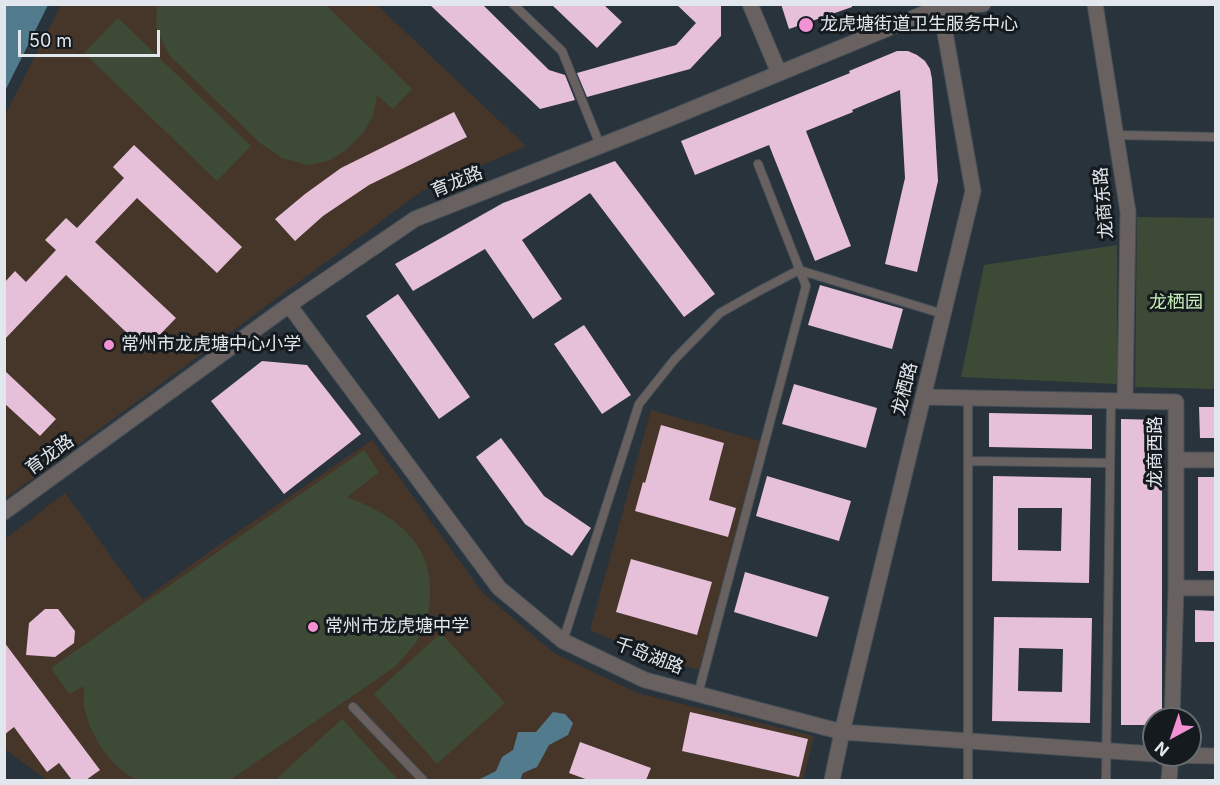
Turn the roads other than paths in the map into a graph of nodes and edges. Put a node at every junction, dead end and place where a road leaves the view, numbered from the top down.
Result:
1 (513, 4) edge
2 (750, 4) edge
3 (983, 4) edge
4 (1095, 4) edge
5 (940, 6) edge
6 (779, 73) junction
7 (1116, 135) junction
8 (1215, 137) edge
9 (600, 146) junction
10 (758, 164) dead end
11 (799, 270) junction
12 (289, 305) junction
13 (944, 314) junction
14 (924, 397) junction
15 (968, 398) junction
16 (1118, 400) junction
17 (1176, 460) junction
18 (1215, 460) edge
19 (968, 461) junction
20 (1110, 463) junction
21 (4, 512) edge
22 (1176, 588) junction
23 (1215, 588) edge
24 (562, 641) junction
25 (698, 694) junction
26 (353, 707) dead end
27 (1172, 707) edge
28 (842, 732) junction
29 (969, 741) junction
30 (1107, 751) junction
31 (1142, 753) edge
32 (423, 780) edge
33 (832, 780) edge
34 (968, 780) edge
35 (1106, 780) edge

1 - 9 lane
2 - 6 street
3 - 5 street, 育龙路
4 - 7 street, 龙商东路
5 - 6 street, 育龙路
5 - 13 street, 龙栖路
6 - 9 street, 育龙路
7 - 8 lane
7 - 16 street, 龙商东路
9 - 12 street, 育龙路
10 - 11 lane
11 - 13 lane
11 - 24 lane
11 - 25 lane
12 - 21 street, 育龙路
12 - 24 street, 千岛湖路
13 - 14 street, 龙栖路
14 - 15 street, 龙商西路
14 - 28 street, 龙栖路
15 - 16 street, 龙商西路
15 - 19 lane
16 - 17 street, 龙商西路
16 - 20 lane
17 - 18 street
17 - 22 street, 龙商西路
19 - 20 lane
19 - 29 lane
20 - 30 lane
22 - 23 street
22 - 27 street, 龙商西路
24 - 25 street, 千岛湖路
25 - 28 street, 千岛湖路
26 - 32 lane
28 - 29 street, 千岛湖路
28 - 33 street, 龙栖路
29 - 30 street, 千岛湖路
29 - 34 lane
30 - 31 street, 千岛湖路
30 - 35 lane

